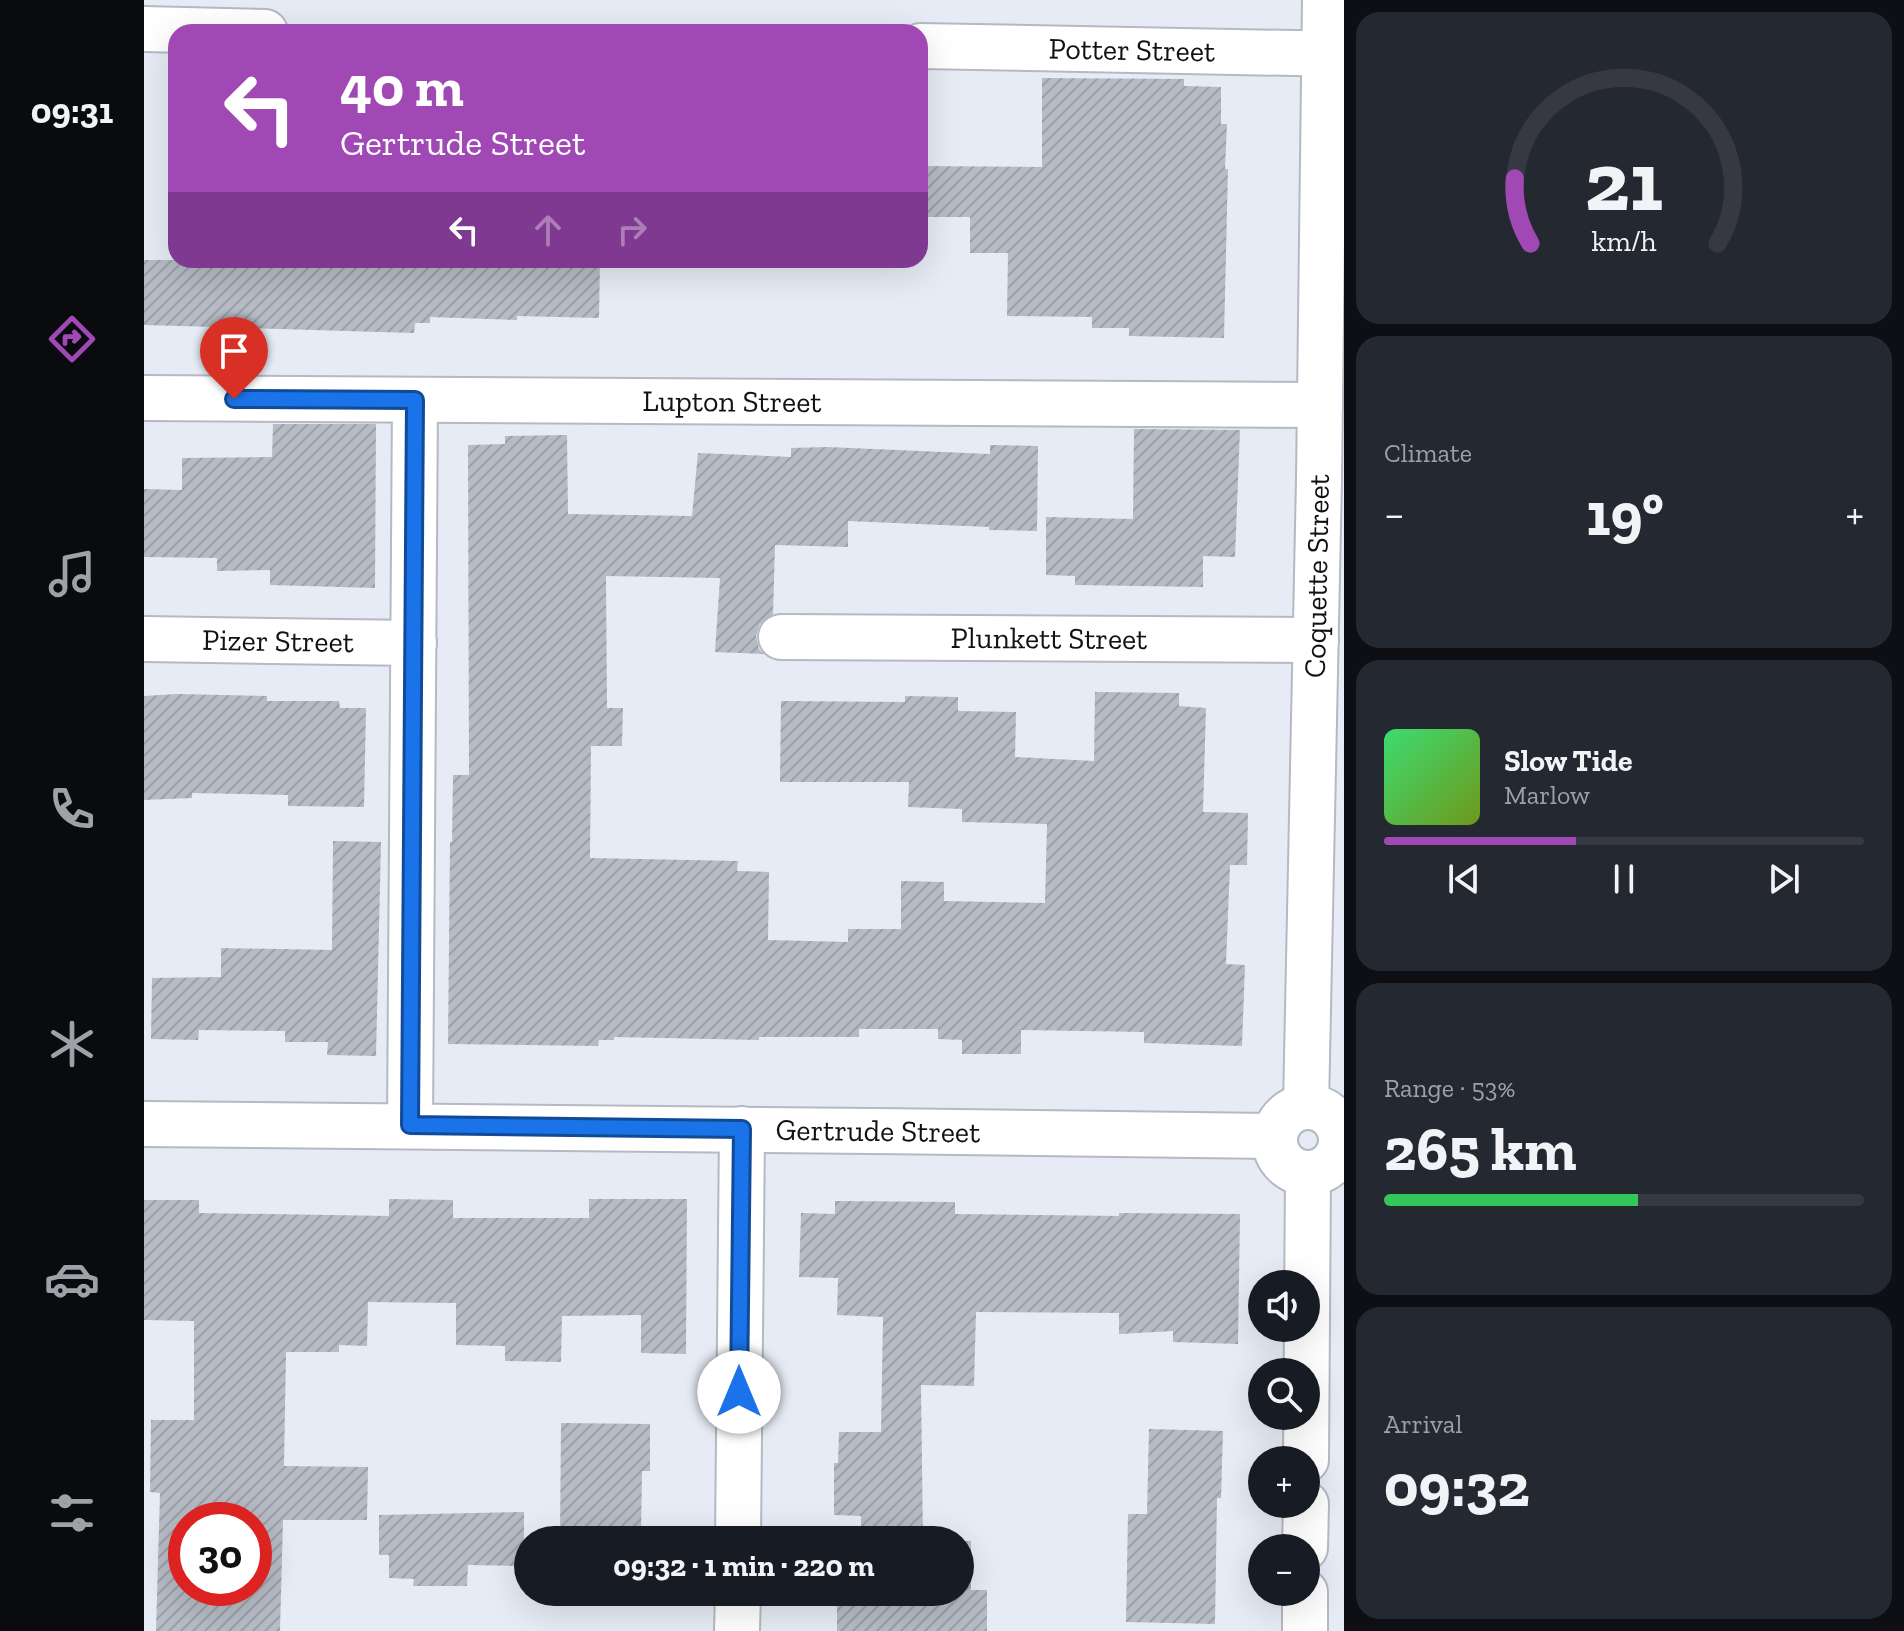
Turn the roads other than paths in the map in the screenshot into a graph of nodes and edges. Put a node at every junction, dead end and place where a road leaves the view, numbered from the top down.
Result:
1 (1325, 0) edge
2 (144, 29) edge
3 (168, 30) edge
4 (928, 46) edge
5 (1334, 54) edge
6 (144, 398) edge
7 (415, 400) junction
8 (1320, 405) junction
9 (1332, 479) edge
10 (781, 637) dead end
11 (144, 639) edge
12 (1316, 640) junction
13 (414, 643) junction
14 (1306, 1106) junction
15 (144, 1124) edge
16 (410, 1125) junction
17 (742, 1129) junction
18 (1275, 1136) junction
19 (1343, 1138) edge
20 (1308, 1173) junction
21 (1306, 1446) edge
22 (738, 1526) edge
23 (738, 1606) edge
24 (1305, 1606) edge
25 (737, 1631) edge
26 (1305, 1631) edge

1 - 5 street, Coquette Street
2 - 3 street
4 - 5 street, Potter Street
5 - 8 street, Coquette Street
6 - 7 street, Lupton Street
7 - 8 street, Lupton Street
7 - 13 street
8 - 9 street, Coquette Street
9 - 12 street, Coquette Street
10 - 12 street, Plunkett Street
11 - 13 street, Pizer Street
12 - 14 street, Coquette Street
13 - 16 street
14 - 18 street
14 - 19 street
15 - 16 street, Gertrude Street
16 - 17 street, Gertrude Street
17 - 18 street, Gertrude Street
17 - 22 street
18 - 20 street
19 - 20 street
20 - 21 street
23 - 25 street
24 - 26 street

